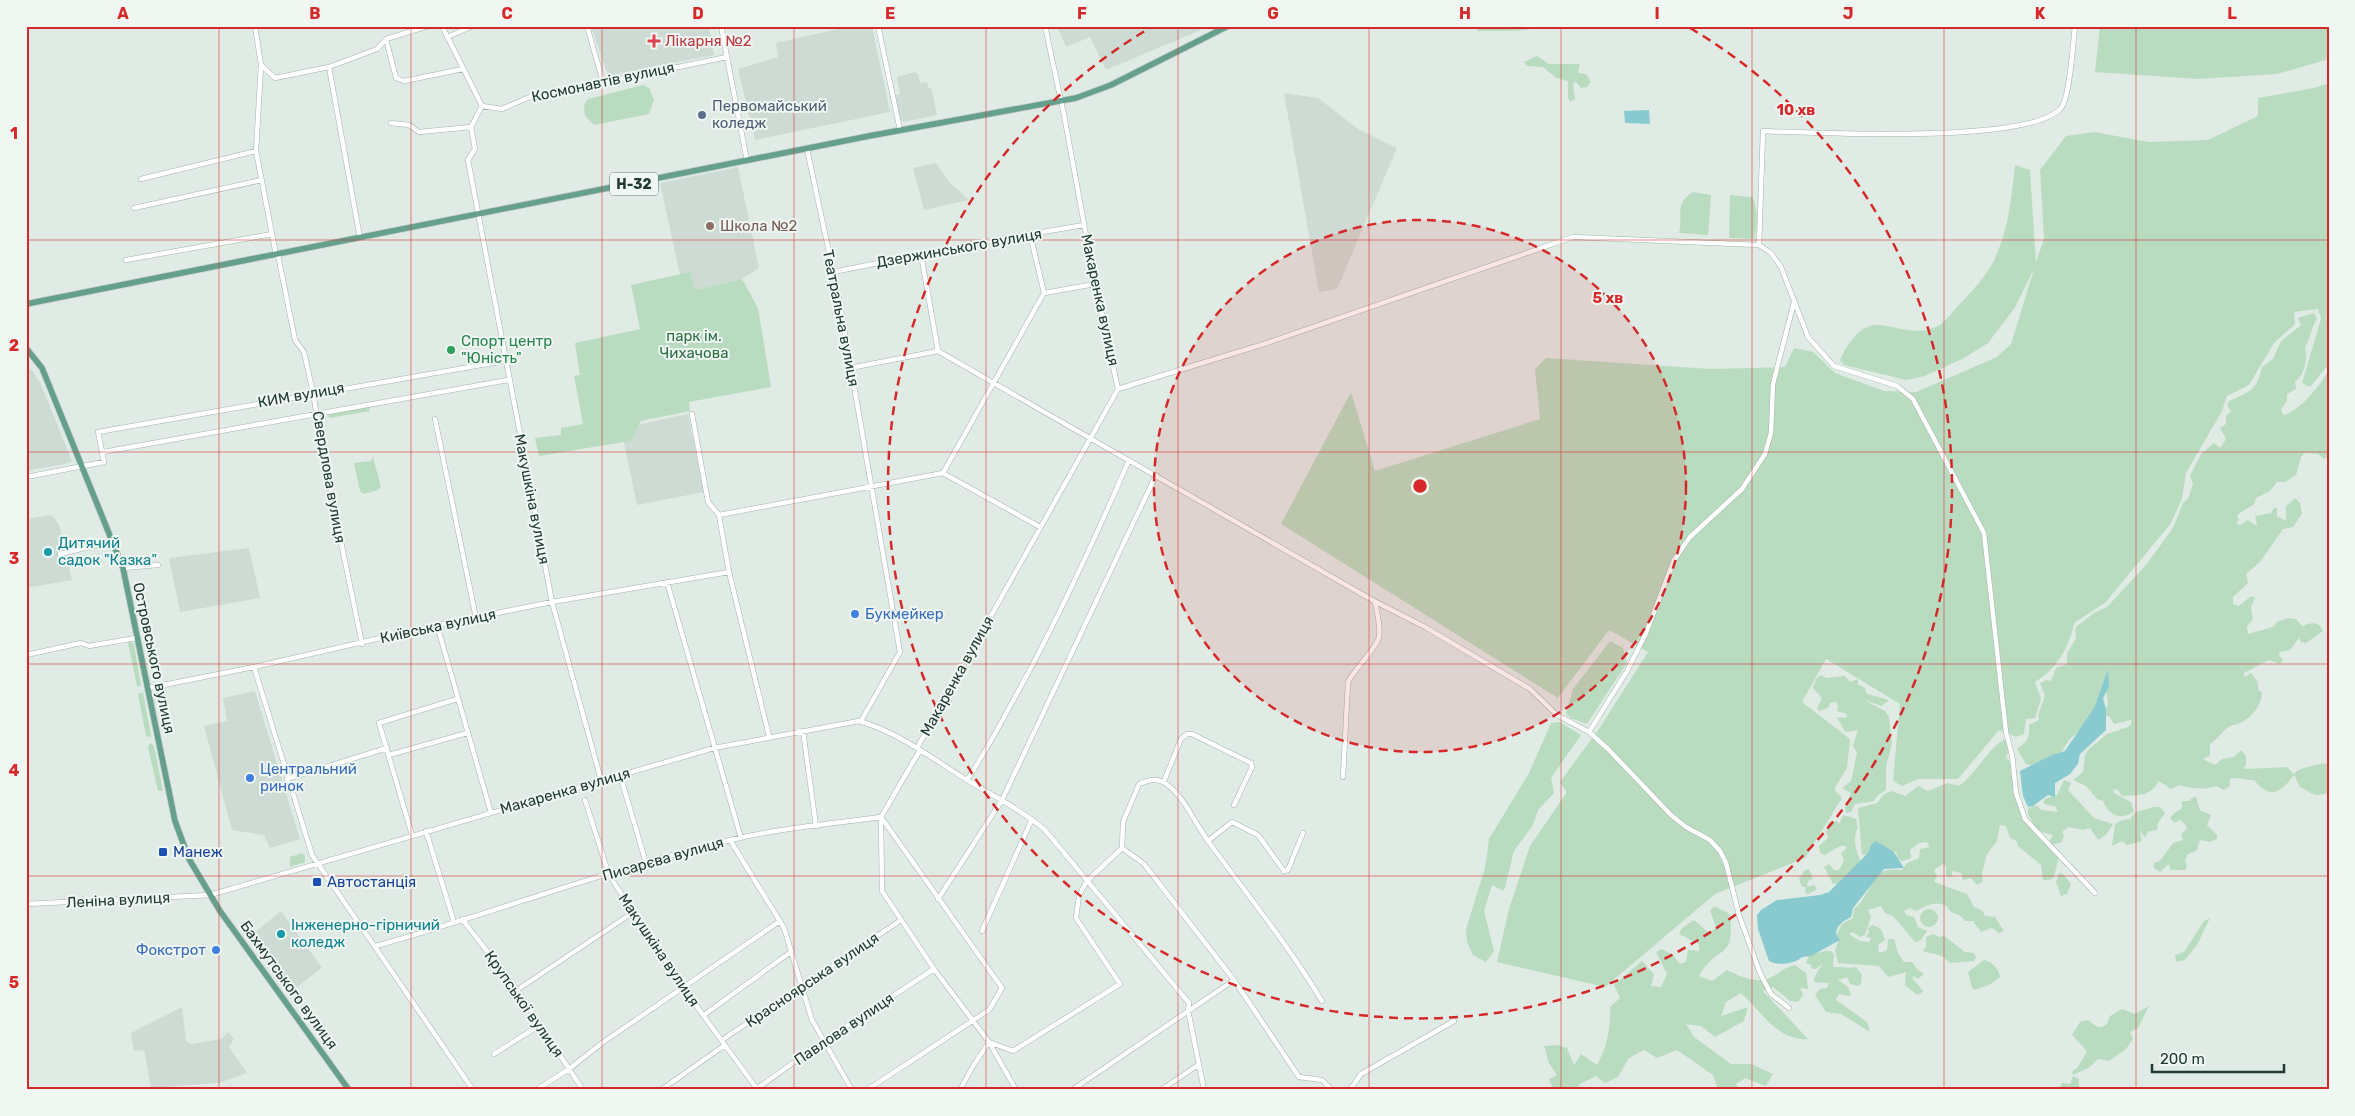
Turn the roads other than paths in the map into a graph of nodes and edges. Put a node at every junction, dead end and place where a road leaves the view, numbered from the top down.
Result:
1 (255, 26) edge
2 (428, 26) edge
3 (442, 26) edge
4 (473, 26) edge
5 (587, 26) edge
6 (720, 26) edge
7 (878, 26) edge
8 (1045, 26) edge
9 (1228, 26) edge
10 (2075, 26) edge
11 (447, 37) junction
12 (386, 39) junction
13 (727, 57) junction
14 (261, 65) junction
15 (330, 67) junction
16 (463, 69) junction
17 (603, 82) junction
18 (1059, 101) junction
19 (482, 106) junction
20 (391, 123) dead end
21 (471, 127) junction
22 (900, 130) junction
23 (807, 149) junction
24 (256, 151) junction
25 (748, 161) junction
26 (142, 179) dead end
27 (262, 180) junction
28 (134, 208) dead end
29 (478, 214) junction
30 (1084, 225) junction
31 (272, 234) junction
32 (1030, 234) junction
33 (360, 238) junction
34 (1759, 246) junction
35 (921, 254) junction
36 (277, 255) junction
37 (126, 260) dead end
38 (833, 272) junction
39 (1095, 284) junction
40 (1044, 293) junction
41 (1794, 301) junction
42 (26, 304) edge
43 (26, 348) edge
44 (938, 351) junction
45 (504, 361) junction
46 (850, 368) junction
47 (508, 380) junction
48 (993, 384) junction
49 (1118, 389) junction
50 (314, 393) junction
51 (318, 412) junction
52 (692, 414) dead end
53 (435, 418) dead end
54 (1090, 438) junction
55 (102, 452) junction
56 (1129, 460) junction
57 (81, 467) junction
58 (943, 472) junction
59 (1156, 475) junction
60 (26, 477) edge
61 (871, 487) junction
62 (719, 516) junction
63 (1040, 526) junction
64 (113, 541) junction
65 (60, 554) dead end
66 (158, 565) dead end
67 (123, 568) junction
68 (729, 572) junction
69 (667, 582) junction
70 (552, 602) junction
71 (1375, 602) junction
72 (476, 618) junction
73 (437, 625) junction
74 (136, 638) junction
75 (362, 644) junction
76 (26, 655) edge
77 (254, 668) junction
78 (148, 688) junction
79 (457, 699) junction
80 (861, 721) junction
81 (803, 731) junction
82 (1589, 732) junction
83 (467, 733) junction
84 (769, 736) junction
85 (386, 748) junction
86 (714, 748) junction
87 (918, 749) junction
88 (388, 755) junction
89 (620, 775) junction
90 (1343, 777) dead end
91 (287, 779) junction
92 (602, 780) junction
93 (967, 780) junction
94 (1164, 782) junction
95 (585, 800) dead end
96 (1002, 800) junction
97 (1234, 805) dead end
98 (491, 812) junction
99 (880, 817) junction
100 (1032, 819) junction
101 (816, 826) junction
102 (426, 832) junction
103 (1303, 834) dead end
104 (412, 835) junction
105 (741, 838) junction
106 (730, 840) junction
107 (1208, 840) junction
108 (1122, 848) junction
109 (316, 862) junction
110 (646, 863) junction
111 (609, 874) junction
112 (1087, 881) junction
113 (2095, 893) dead end
114 (210, 895) junction
115 (938, 899) junction
116 (26, 904) edge
117 (632, 913) junction
118 (462, 919) junction
119 (901, 920) junction
120 (780, 921) junction
121 (454, 922) junction
122 (982, 931) dead end
123 (376, 946) junction
124 (792, 950) junction
125 (934, 969) junction
126 (1234, 980) junction
127 (802, 988) junction
128 (684, 989) junction
129 (517, 990) junction
130 (1322, 1000) dead end
131 (1789, 1008) dead end
132 (1188, 1010) junction
133 (704, 1015) junction
134 (1454, 1021) dead end
135 (973, 1022) junction
136 (540, 1025) junction
137 (722, 1040) junction
138 (824, 1041) junction
139 (989, 1042) junction
140 (725, 1045) junction
141 (494, 1054) dead end
142 (1198, 1065) junction
143 (569, 1069) junction
144 (756, 1089) edge
145 (349, 1090) edge
146 (473, 1090) edge
147 (536, 1090) edge
148 (583, 1090) edge
149 (661, 1090) edge
150 (852, 1090) edge
151 (868, 1090) edge
152 (960, 1090) edge
153 (1016, 1090) edge
154 (1072, 1090) edge
155 (1161, 1090) edge
156 (1204, 1090) edge
157 (1332, 1090) edge
158 (1350, 1090) edge

1 - 14 street, Свердлова вулиця
2 - 12 street
3 - 11 street
4 - 11 street
5 - 17 street
6 - 13 street
7 - 22 street
8 - 18 street, Макаренка вулиця
9 - 18 main road, Н-32
10 - 34 street
11 - 16 street
12 - 15 street
12 - 16 street
13 - 17 street, Космонавтів вулиця
13 - 25 street
14 - 15 street
14 - 24 street, Свердлова вулиця
15 - 33 street
16 - 19 street
17 - 19 street, Космонавтів вулиця
18 - 22 main road, Н-32
18 - 30 street, Макаренка вулиця
19 - 21 street
20 - 21 street
21 - 29 street, Макушкіна вулиця
22 - 23 main road, Н-32
23 - 25 main road, Н-32
23 - 38 street, Театральна вулиця
24 - 26 street
24 - 27 street, Свердлова вулиця
25 - 29 main road, Н-32
27 - 28 street
27 - 31 street, Свердлова вулиця
29 - 33 main road, Н-32
29 - 45 street, Макушкіна вулиця
30 - 32 street, Дзержинського вулиця
30 - 39 street, Макаренка вулиця
31 - 36 street, Свердлова вулиця
31 - 37 street
32 - 35 street, Дзержинського вулиця
32 - 40 street
33 - 36 main road, Н-32
34 - 41 street
34 - 49 street
35 - 38 street, Дзержинського вулиця
35 - 44 street
36 - 42 main road, Н-32
36 - 50 street, Свердлова вулиця
38 - 46 street, Театральна вулиця
39 - 40 street
39 - 49 street, Макаренка вулиця
40 - 48 street
41 - 82 street
41 - 113 street
43 - 57 main road, Островського вулиця
44 - 46 street
44 - 48 street
45 - 47 street, Макушкіна вулиця
45 - 50 street, КИМ вулиця
46 - 61 street, Театральна вулиця
47 - 51 street, КИМ вулиця
47 - 70 street, Макушкіна вулиця
48 - 54 street
48 - 58 street
49 - 54 street, Макаренка вулиця
50 - 51 street, Свердлова вулиця
50 - 55 street, КИМ вулиця
51 - 55 street, КИМ вулиця
51 - 75 street, Свердлова вулиця
52 - 62 street
53 - 72 street
54 - 56 street
54 - 63 street, Макаренка вулиця
55 - 57 street
56 - 59 street
56 - 93 street
57 - 60 street
57 - 64 main road, Островського вулиця
58 - 61 street
58 - 63 street
59 - 71 street
59 - 96 street
61 - 62 street
61 - 80 street, Театральна вулиця
62 - 68 street
63 - 87 street, Макаренка вулиця
64 - 65 street
64 - 67 main road, Островського вулиця
66 - 67 street
67 - 74 main road, Островського вулиця
68 - 69 street, Київська вулиця
68 - 84 street
69 - 70 street, Київська вулиця
69 - 86 street
70 - 72 street, Київська вулиця
70 - 92 street, Макушкіна вулиця
71 - 82 street
71 - 90 street
72 - 73 street, Київська вулиця
73 - 75 street, Київська вулиця
73 - 79 street
74 - 76 street
74 - 78 main road, Островського вулиця
75 - 77 street, Київська вулиця
77 - 78 street, Київська вулиця
77 - 91 street
78 - 114 main road, Островського вулиця
79 - 83 street
79 - 85 street
80 - 81 street, Макаренка вулиця
80 - 87 street, Макаренка вулиця
81 - 84 street, Макаренка вулиця
81 - 101 street
82 - 131 street
83 - 88 street
83 - 98 street
84 - 86 street, Макаренка вулиця
85 - 88 street
85 - 91 street
86 - 89 street, Макаренка вулиця
86 - 105 street
87 - 93 street
87 - 99 street
88 - 104 street
89 - 92 street, Макаренка вулиця
89 - 110 street
91 - 109 street
92 - 98 street, Макаренка вулиця
93 - 96 street
94 - 97 street
94 - 107 street
94 - 108 street
95 - 111 street, Макушкіна вулиця
96 - 100 street
96 - 115 street
98 - 102 street, Макаренка вулиця
99 - 101 street, Писарєва вулиця
99 - 115 street
99 - 119 street
100 - 112 street
100 - 122 street
101 - 105 street, Писарєва вулиця
102 - 104 street, Макаренка вулиця
102 - 121 street
103 - 107 street
104 - 109 street, Макаренка вулиця
105 - 106 street, Писарєва вулиця
106 - 110 street, Писарєва вулиця
106 - 120 street
107 - 130 street
108 - 112 street
108 - 126 street
109 - 114 street, Макаренка вулиця
109 - 123 street
110 - 111 street, Писарєва вулиця
111 - 117 street, Макушкіна вулиця
111 - 118 street, Писарєва вулиця
112 - 132 street
112 - 139 street
114 - 116 street, Леніна вулиця
114 - 145 main road, Бахмутського вулиця
115 - 135 street
117 - 128 street, Макушкіна вулиця
117 - 129 street
118 - 121 street, Писарєва вулиця
118 - 129 street, Крупської вулиця
119 - 125 street
119 - 127 street, Красноярська вулиця
120 - 124 street
120 - 128 street
121 - 123 street, Писарєва вулиця
123 - 146 street
124 - 127 street
124 - 133 street
125 - 135 street
125 - 138 street, Павлова вулиця
126 - 132 street
126 - 157 street
127 - 137 street, Красноярська вулиця
127 - 138 street
128 - 133 street, Макушкіна вулиця
128 - 143 street
129 - 136 street, Крупської вулиця
132 - 142 street
132 - 154 street
133 - 137 street, Макушкіна вулиця
134 - 158 street
135 - 139 street
135 - 151 street
136 - 141 street
136 - 143 street, Крупської вулиця
137 - 140 street, Макушкіна вулиця
138 - 144 street, Павлова вулиця
138 - 150 street
139 - 152 street
139 - 153 street
140 - 144 street, Макушкіна вулиця
140 - 149 street
142 - 155 street
142 - 156 street
143 - 147 street
143 - 148 street, Крупської вулиця

